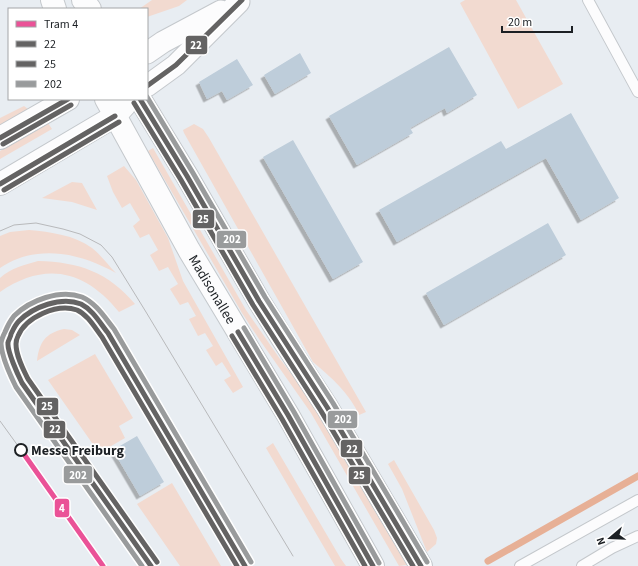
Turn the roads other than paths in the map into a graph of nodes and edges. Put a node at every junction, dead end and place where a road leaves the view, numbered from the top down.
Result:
1 (83, 0) edge
2 (588, 0) edge
3 (240, 1) edge
4 (89, 8) edge
5 (148, 52) edge
6 (148, 85) edge
7 (638, 92) edge
8 (66, 100) edge
9 (128, 100) edge
10 (141, 100) edge
11 (110, 107) edge
12 (0, 138) edge
13 (0, 184) edge
14 (638, 500) edge
15 (638, 536) edge
16 (151, 566) edge
17 (244, 566) edge
18 (373, 566) edge
19 (421, 566) edge
20 (520, 566) edge
21 (582, 566) edge

1 - 4 main road
2 - 7 lane
3 - 5 street
3 - 6 street
8 - 12 main road
9 - 11 main road
10 - 19 main road
11 - 13 main road
11 - 18 main road, Madisonallee
14 - 20 lane
15 - 21 lane
16 - 17 lane

